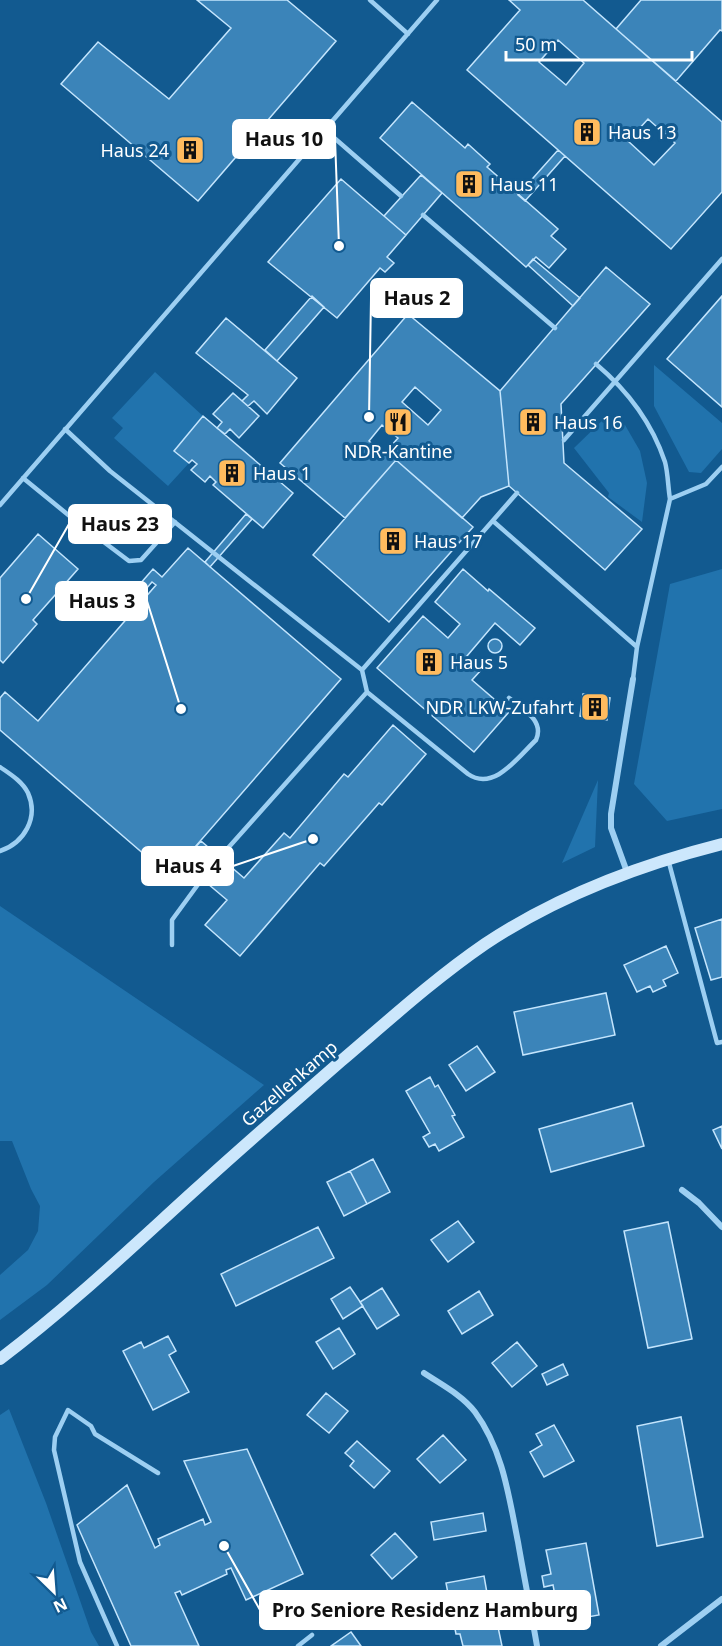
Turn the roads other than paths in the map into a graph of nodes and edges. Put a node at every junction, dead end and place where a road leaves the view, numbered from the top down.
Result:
1 (370, 0) edge
2 (437, 0) edge
3 (408, 34) junction
4 (324, 129) junction
5 (401, 196) dead end
6 (423, 215) dead end
7 (722, 259) edge
8 (555, 328) dead end
9 (596, 363) dead end
10 (616, 381) junction
11 (64, 429) junction
12 (564, 440) dead end
13 (722, 467) edge
14 (23, 478) junction
15 (517, 493) dead end
16 (670, 499) junction
17 (0, 505) edge
18 (493, 521) junction
19 (175, 522) junction
20 (637, 647) junction
21 (362, 670) junction
22 (633, 680) joint
23 (367, 692) junction
24 (508, 699) dead end
25 (0, 767) edge
26 (722, 844) edge
27 (0, 851) edge
28 (220, 857) dead end
29 (668, 859) junction
30 (627, 872) junction
31 (202, 879) dead end
32 (172, 945) dead end
33 (722, 1042) edge
34 (682, 1190) dead end
35 (722, 1227) edge
36 (0, 1359) edge
37 (424, 1373) dead end
38 (158, 1473) dead end
39 (722, 1599) edge
40 (312, 1635) dead end
41 (117, 1646) edge
42 (298, 1646) edge
43 (537, 1646) edge
44 (661, 1646) edge

1 - 3 lane
2 - 3 lane
3 - 4 lane
4 - 5 lane
4 - 11 lane
6 - 8 lane
7 - 10 lane
9 - 10 lane
10 - 12 lane
10 - 16 lane
11 - 14 lane
11 - 19 lane
13 - 16 lane
14 - 17 lane
14 - 19 lane
15 - 18 lane
16 - 20 lane
18 - 20 lane
18 - 21 lane
19 - 21 lane
20 - 22 lane
21 - 23 lane
22 - 30 street
23 - 24 lane
23 - 28 lane
25 - 27 lane
26 - 29 street, Gazellenkamp
29 - 30 street, Gazellenkamp
29 - 33 lane
30 - 36 street, Gazellenkamp
31 - 32 lane
34 - 35 street
37 - 43 street
38 - 41 lane
39 - 44 street
40 - 42 lane

